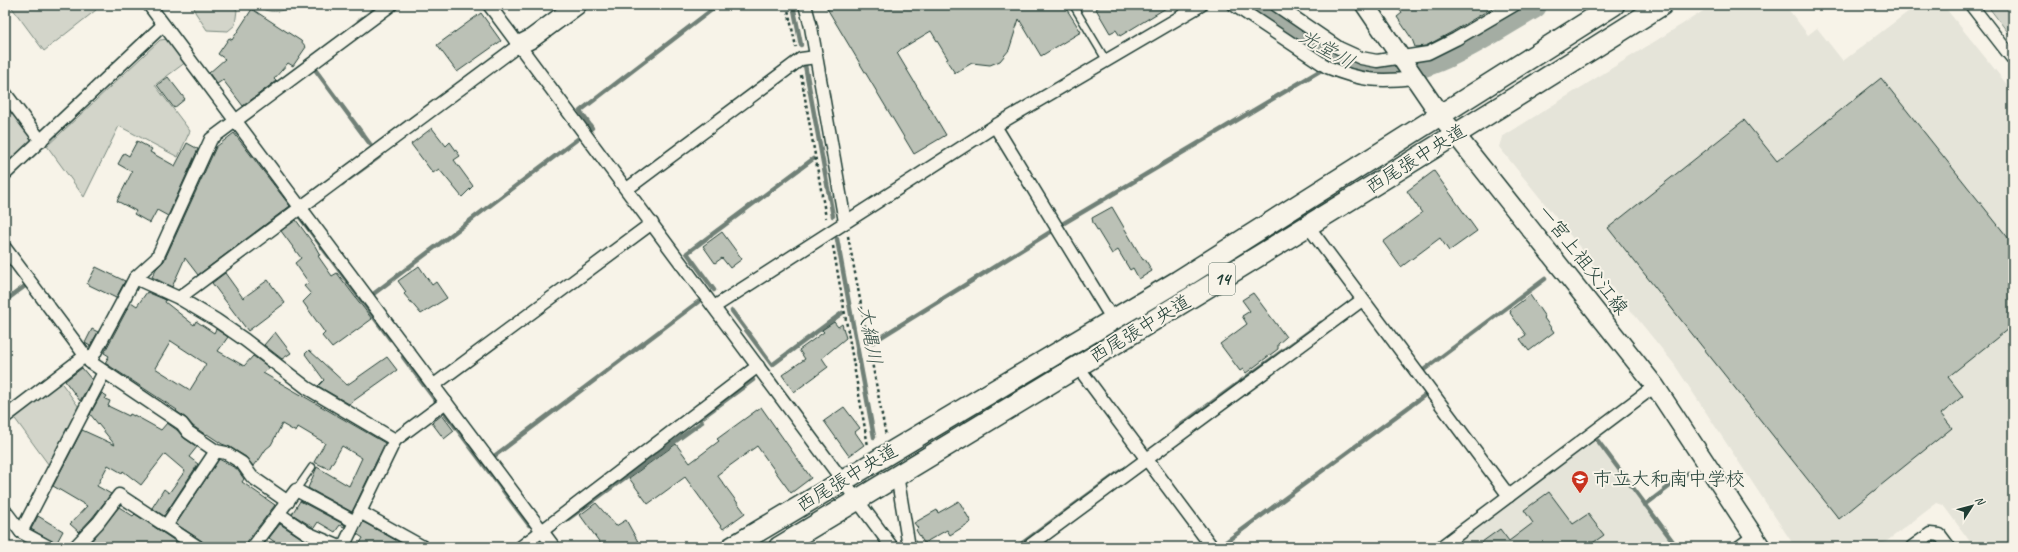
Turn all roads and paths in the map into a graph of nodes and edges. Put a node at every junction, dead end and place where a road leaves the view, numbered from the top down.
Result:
1 (149, 5) edge
2 (391, 5) edge
3 (489, 5) edge
4 (577, 5) edge
5 (805, 5) edge
6 (1073, 5) edge
7 (1201, 5) edge
8 (1234, 5) edge
9 (1276, 5) edge
10 (1365, 5) edge
11 (1514, 5) edge
12 (1614, 5) edge
13 (1662, 5) edge
14 (1971, 5) edge
15 (163, 25) junction
16 (519, 45) junction
17 (816, 57) junction
18 (2013, 59) edge
19 (1106, 60) junction
20 (1408, 67) junction
21 (5, 93) edge
22 (1440, 115) junction
23 (235, 122) junction
24 (995, 126) junction
25 (1457, 135) junction
26 (41, 141) junction
27 (5, 174) edge
28 (627, 189) junction
29 (300, 208) junction
30 (845, 222) junction
31 (652, 223) junction
32 (1308, 226) junction
33 (5, 248) edge
34 (135, 278) junction
35 (179, 298) junction
36 (1362, 300) junction
37 (714, 307) junction
38 (1113, 320) junction
39 (88, 359) junction
40 (758, 366) junction
41 (1078, 367) junction
42 (104, 372) junction
43 (434, 385) junction
44 (1655, 386) junction
45 (446, 402) junction
46 (5, 417) edge
47 (395, 440) junction
48 (216, 451) junction
49 (890, 452) junction
50 (1147, 459) junction
51 (312, 467) dead end
52 (897, 475) junction
53 (843, 480) junction
54 (296, 490) junction
55 (1509, 496) junction
56 (857, 500) junction
57 (288, 502) junction
58 (5, 510) edge
59 (279, 514) junction
60 (357, 517) junction
61 (166, 526) junction
62 (542, 531) junction
63 (21, 532) junction
64 (1758, 541) edge
65 (49, 547) edge
66 (75, 547) edge
67 (198, 547) edge
68 (253, 547) edge
69 (341, 547) edge
70 (423, 547) edge
71 (521, 547) edge
72 (554, 547) edge
73 (732, 547) edge
74 (779, 547) edge
75 (892, 547) edge
76 (909, 547) edge
77 (1028, 547) edge
78 (1212, 547) edge
79 (1441, 547) edge
80 (1739, 547) edge
81 (1912, 547) edge
82 (1949, 547) edge

1 - 15 street
2 - 23 street
3 - 16 street
4 - 16 main road
5 - 17 street
6 - 19 lane
7 - 19 street
8 - 20 street
9 - 20 street
10 - 20 main road, 一宮上祖父江線
11 - 20 street
12 - 22 main road, 西尾張中央道 / 14
13 - 25 main road, 西尾張中央道 / 14
14 - 18 street
15 - 23 street
15 - 26 street
16 - 28 street
16 - 29 street
17 - 28 street
17 - 30 street
19 - 24 street
20 - 22 main road, 一宮上祖父江線
21 - 26 street
22 - 25 main road, 一宮上祖父江線
22 - 38 main road, 西尾張中央道 / 14
23 - 29 street
23 - 34 street
24 - 30 street
24 - 38 street
25 - 32 main road, 西尾張中央道 / 14
25 - 44 main road, 一宮上祖父江線
26 - 27 street
28 - 31 street
29 - 35 street
29 - 43 street
30 - 37 street
30 - 49 path
31 - 37 street
31 - 43 street
32 - 36 street
32 - 41 main road, 西尾張中央道 / 14
33 - 39 street
34 - 35 street
34 - 39 street
35 - 47 street
36 - 50 street
36 - 55 street
37 - 40 street
38 - 49 main road, 西尾張中央道 / 14
39 - 42 street
39 - 46 street
40 - 53 street
40 - 62 street
41 - 50 street
41 - 52 main road, 西尾張中央道 / 14
42 - 48 street
42 - 63 street
43 - 45 street
44 - 55 street
44 - 64 main road, 一宮上祖父江線
45 - 47 street
45 - 62 street
47 - 60 street
48 - 57 street
48 - 61 street
49 - 53 main road, 西尾張中央道 / 14
50 - 77 street
50 - 78 street
51 - 54 lane
52 - 56 main road, 西尾張中央道 / 14
52 - 76 street
53 - 56 street
53 - 73 main road, 西尾張中央道 / 14
54 - 57 street
54 - 60 street
55 - 79 street
56 - 74 main road, 西尾張中央道 / 14
56 - 75 street
57 - 59 street
58 - 63 street
59 - 68 street
59 - 69 street
60 - 69 street
60 - 70 street
61 - 66 street
61 - 67 street
62 - 71 street
62 - 72 street
63 - 65 street
64 - 80 street
81 - 82 street

